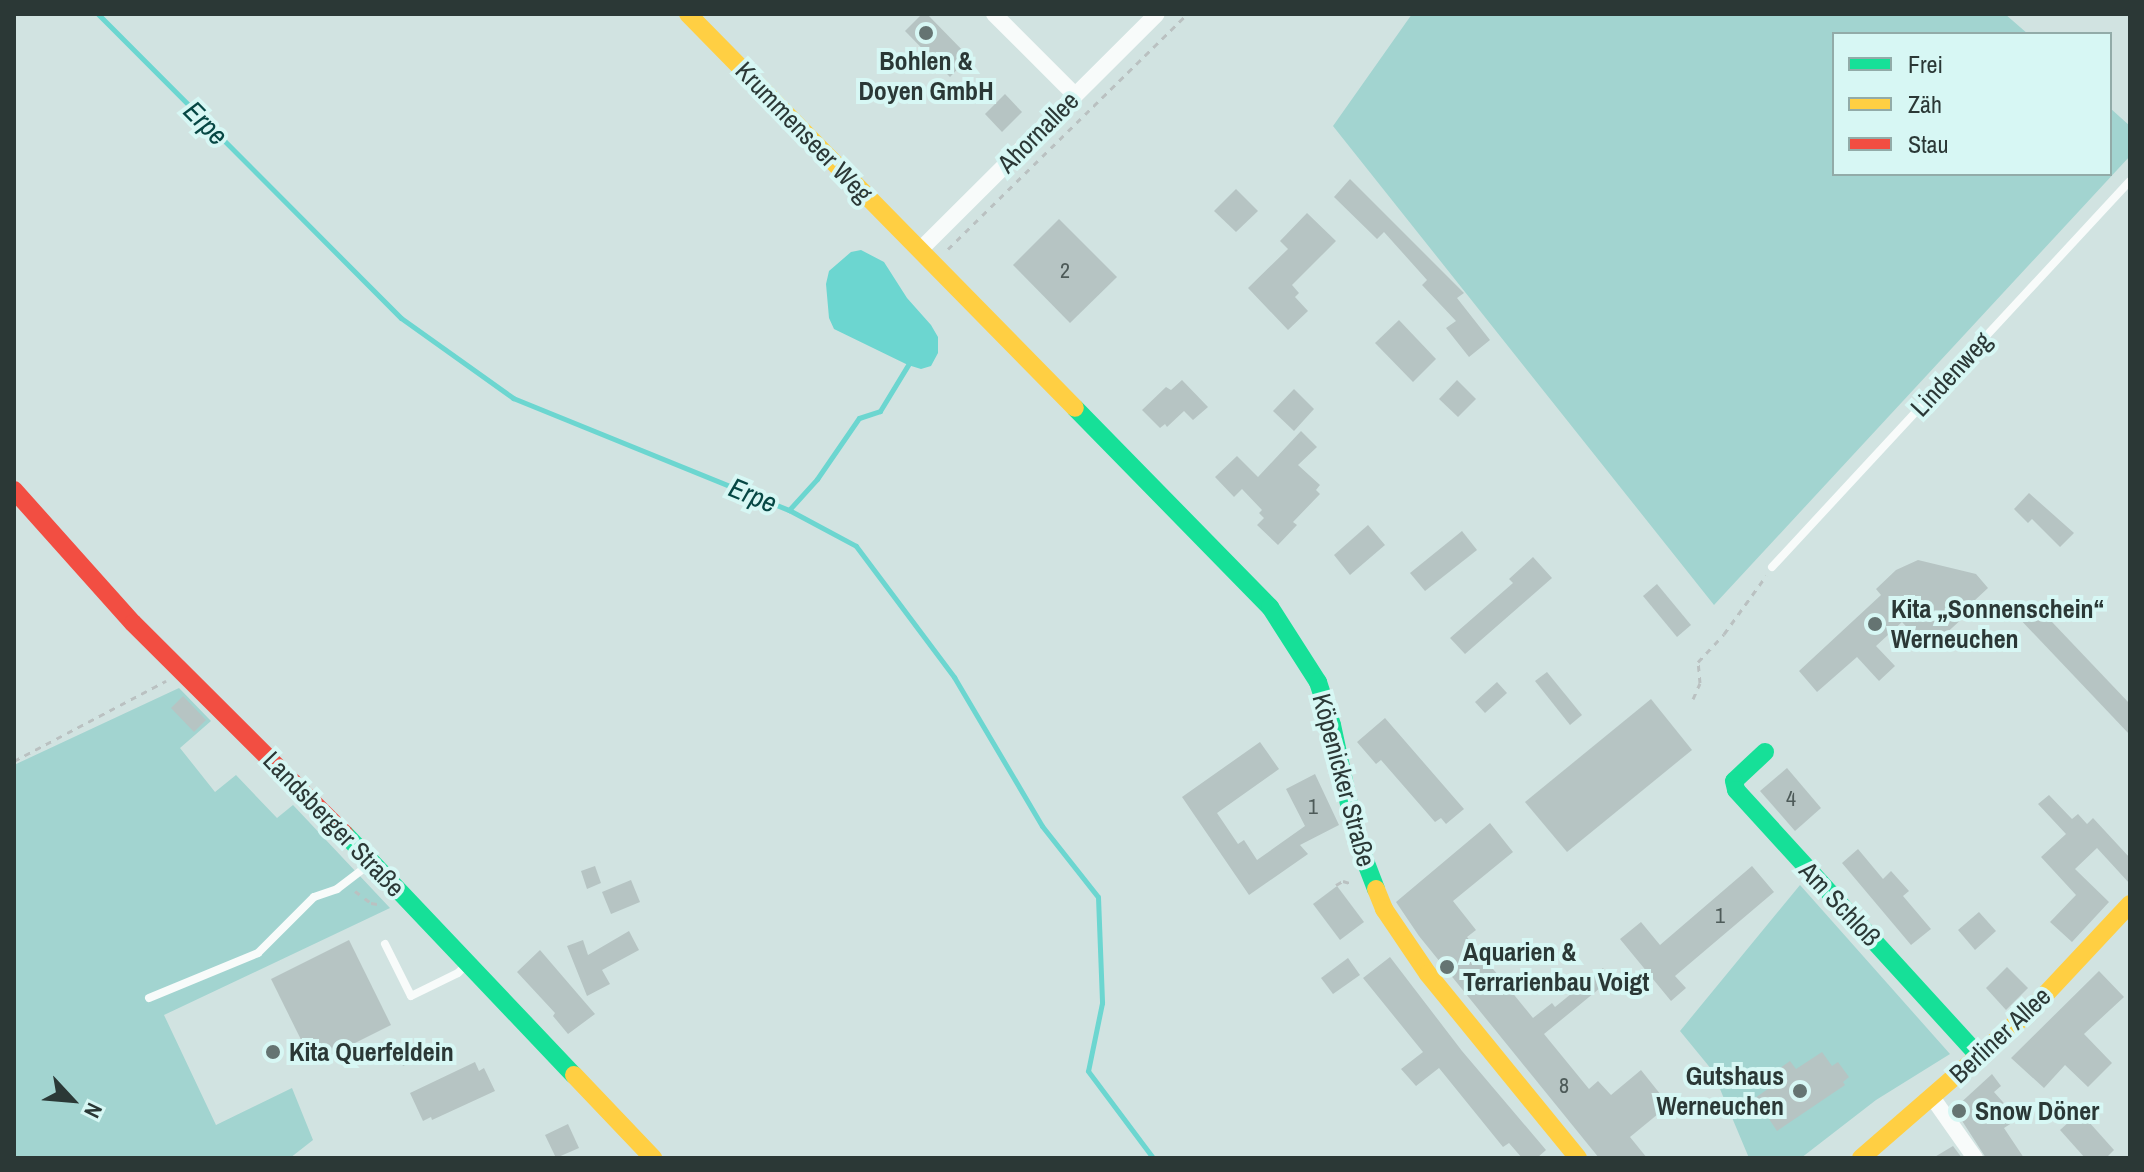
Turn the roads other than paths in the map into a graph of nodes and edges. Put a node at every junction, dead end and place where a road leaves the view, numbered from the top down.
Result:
1 (688, 14) edge
2 (994, 14) edge
3 (1157, 14) edge
4 (1075, 95) junction
5 (2130, 181) edge
6 (927, 257) junction
7 (14, 490) edge
8 (1772, 567) road end
9 (1765, 752) dead end
10 (372, 863) junction
11 (2130, 904) edge
12 (385, 944) dead end
13 (467, 964) junction
14 (149, 998) dead end
15 (1980, 1057) junction
16 (1932, 1097) junction
17 (653, 1158) edge
18 (1578, 1158) edge
19 (1861, 1158) edge
20 (1975, 1158) edge

1 - 6 street, Krummenseer Weg
2 - 4 street
3 - 4 street, Ahornallee
4 - 6 street, Ahornallee
5 - 8 lane, Lindenweg
6 - 18 street, Köpenicker Straße
7 - 10 street, Landsberger Straße
9 - 15 street, Am Schloß
10 - 13 street, Landsberger Straße
10 - 14 lane
11 - 15 street, Berliner Allee
12 - 13 lane
13 - 17 street, Landsberger Straße
15 - 16 street, Berliner Allee
16 - 19 street, Berliner Allee
16 - 20 street

